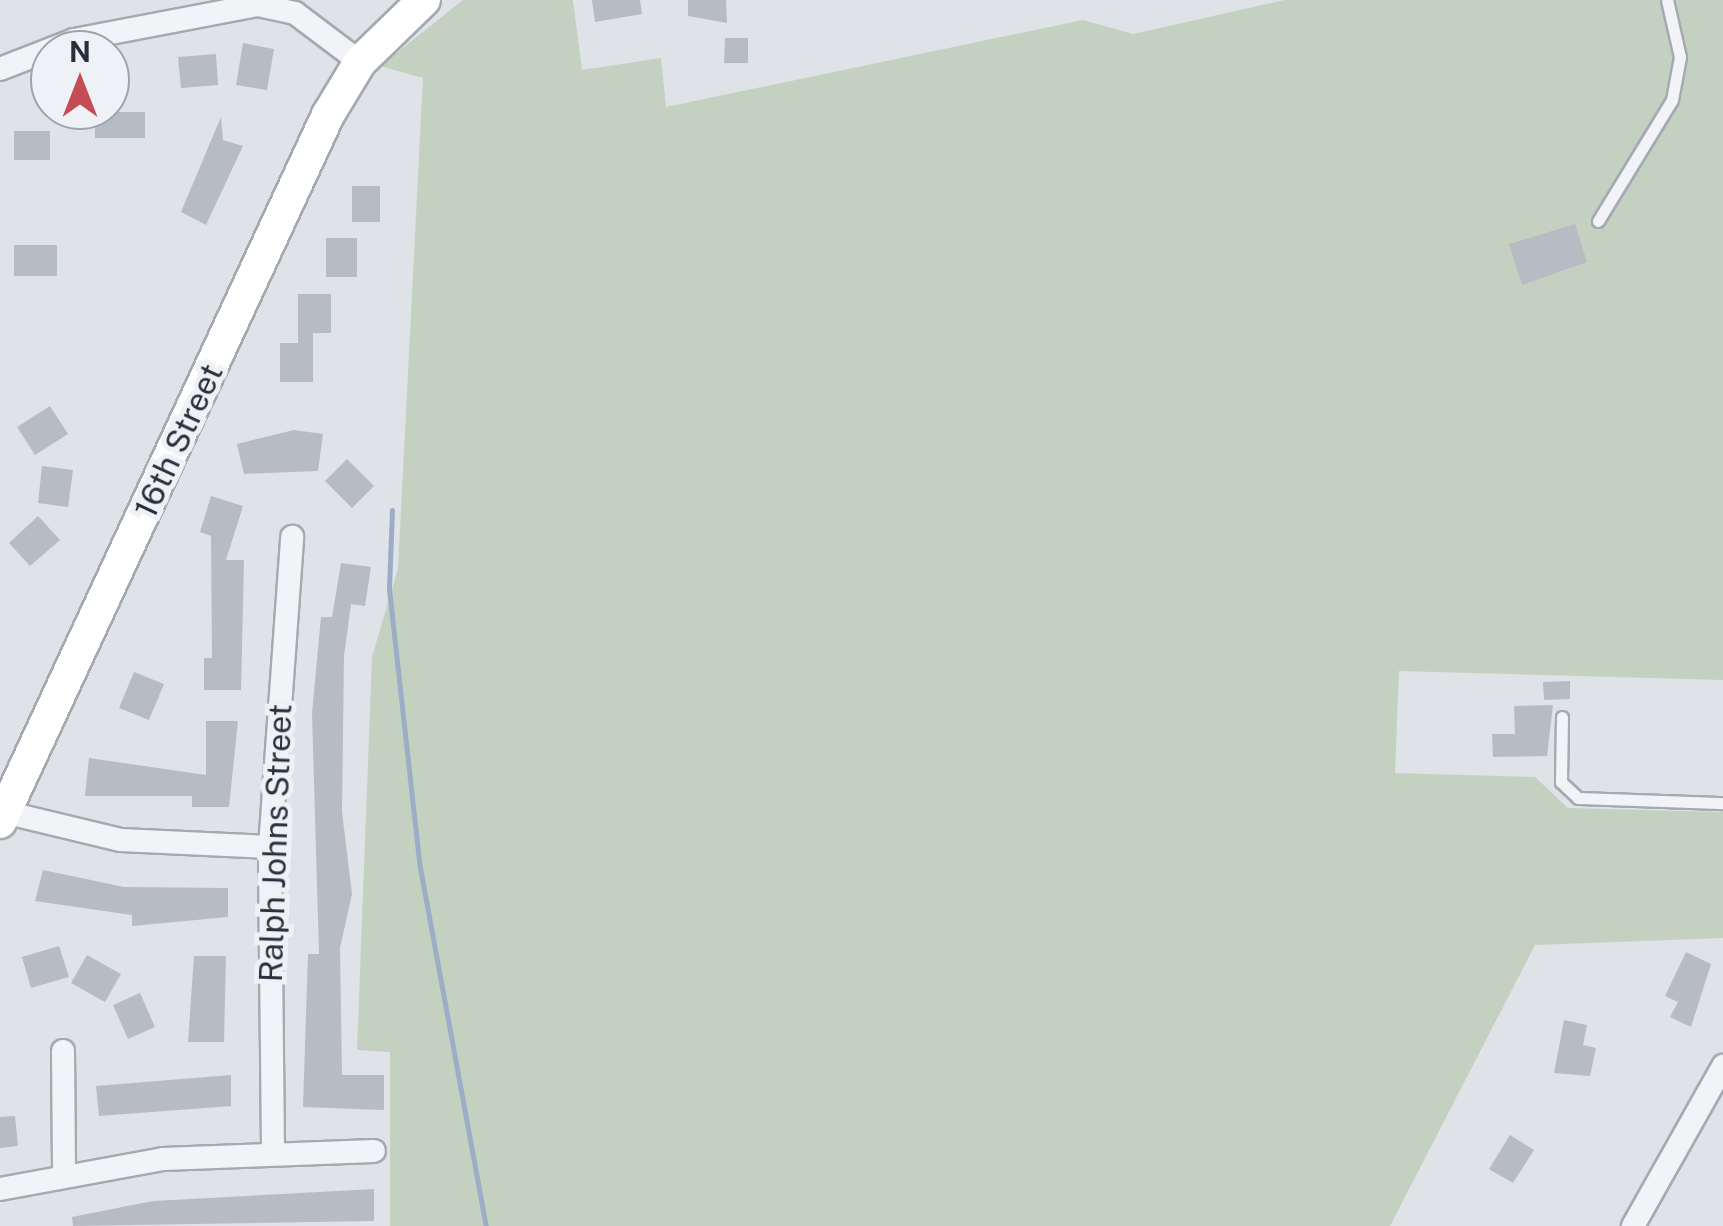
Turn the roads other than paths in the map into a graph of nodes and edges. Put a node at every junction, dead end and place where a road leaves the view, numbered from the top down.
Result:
1 (424, 0) edge
2 (1667, 0) edge
3 (167, 10) edge
4 (360, 62) junction
5 (0, 70) edge
6 (1598, 221) dead end
7 (292, 537) dead end
8 (1562, 717) dead end
9 (1723, 803) edge
10 (1, 815) edge
11 (270, 848) junction
12 (63, 1051) dead end
13 (1723, 1066) edge
14 (1714, 1104) edge
15 (273, 1148) junction
16 (374, 1151) dead end
17 (64, 1175) junction
18 (0, 1189) edge
19 (1634, 1226) edge

1 - 4 street
2 - 6 lane
3 - 4 street
3 - 5 street
4 - 10 street, 16th Street
7 - 11 street, Ralph Johns Street
8 - 9 lane
10 - 11 street
11 - 15 street, Ralph Johns Street
12 - 17 street
13 - 14 street
14 - 19 street
15 - 16 street
15 - 17 street
17 - 18 street

